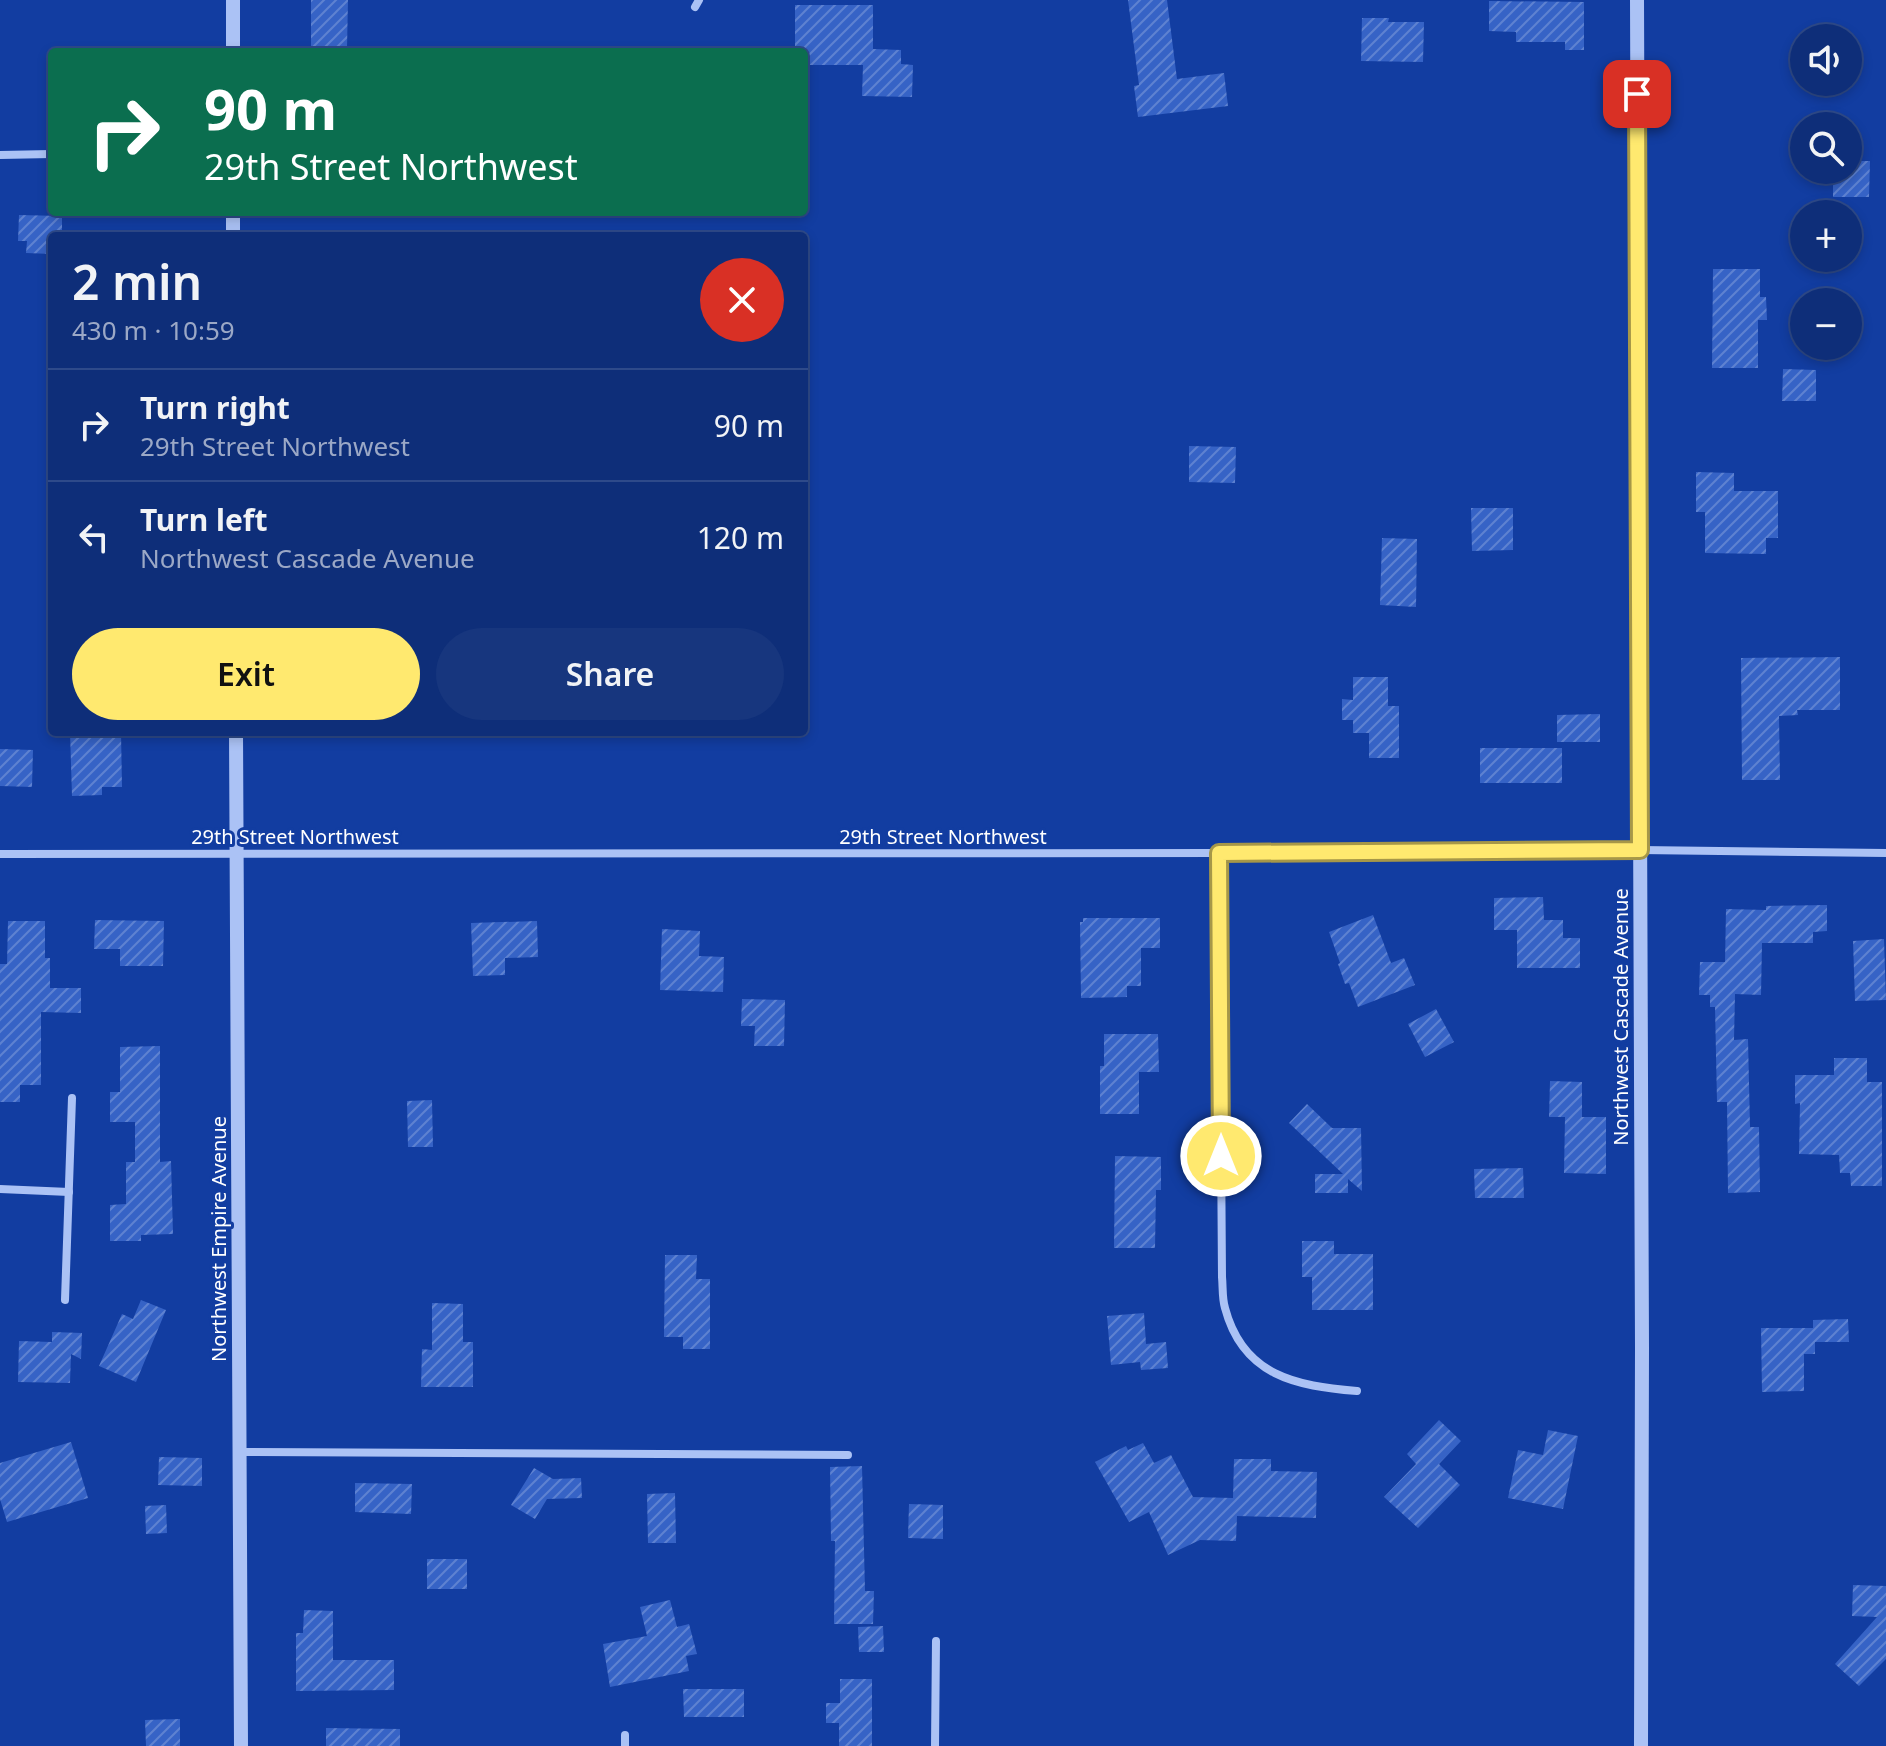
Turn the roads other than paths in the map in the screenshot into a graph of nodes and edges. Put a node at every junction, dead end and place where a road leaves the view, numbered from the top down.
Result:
1 (233, 0) edge
2 (1637, 0) edge
3 (233, 48) edge
4 (48, 154) edge
5 (0, 155) edge
6 (236, 736) edge
7 (1640, 850) junction
8 (236, 853) junction
9 (1219, 853) junction
10 (1886, 853) edge
11 (0, 854) edge
12 (72, 1098) dead end
13 (0, 1189) edge
14 (69, 1192) junction
15 (65, 1300) dead end
16 (1357, 1391) dead end
17 (240, 1452) junction
18 (848, 1455) dead end
19 (936, 1641) dead end
20 (625, 1735) dead end
21 (241, 1746) edge
22 (625, 1746) edge
23 (935, 1746) edge
24 (1641, 1746) edge

1 - 3 street
2 - 7 street, Northwest Cascade Avenue
4 - 5 street
6 - 8 street, Northwest Empire Avenue
7 - 9 street, 29th Street Northwest
7 - 10 street, 29th Street Northwest
7 - 24 street, Northwest Cascade Avenue
8 - 9 street, 29th Street Northwest
8 - 11 street, 29th Street Northwest
8 - 17 street, Northwest Empire Avenue
9 - 16 street
12 - 14 street
13 - 14 street
14 - 15 street
17 - 18 street
17 - 21 street, Northwest Empire Avenue
19 - 23 street
20 - 22 street

